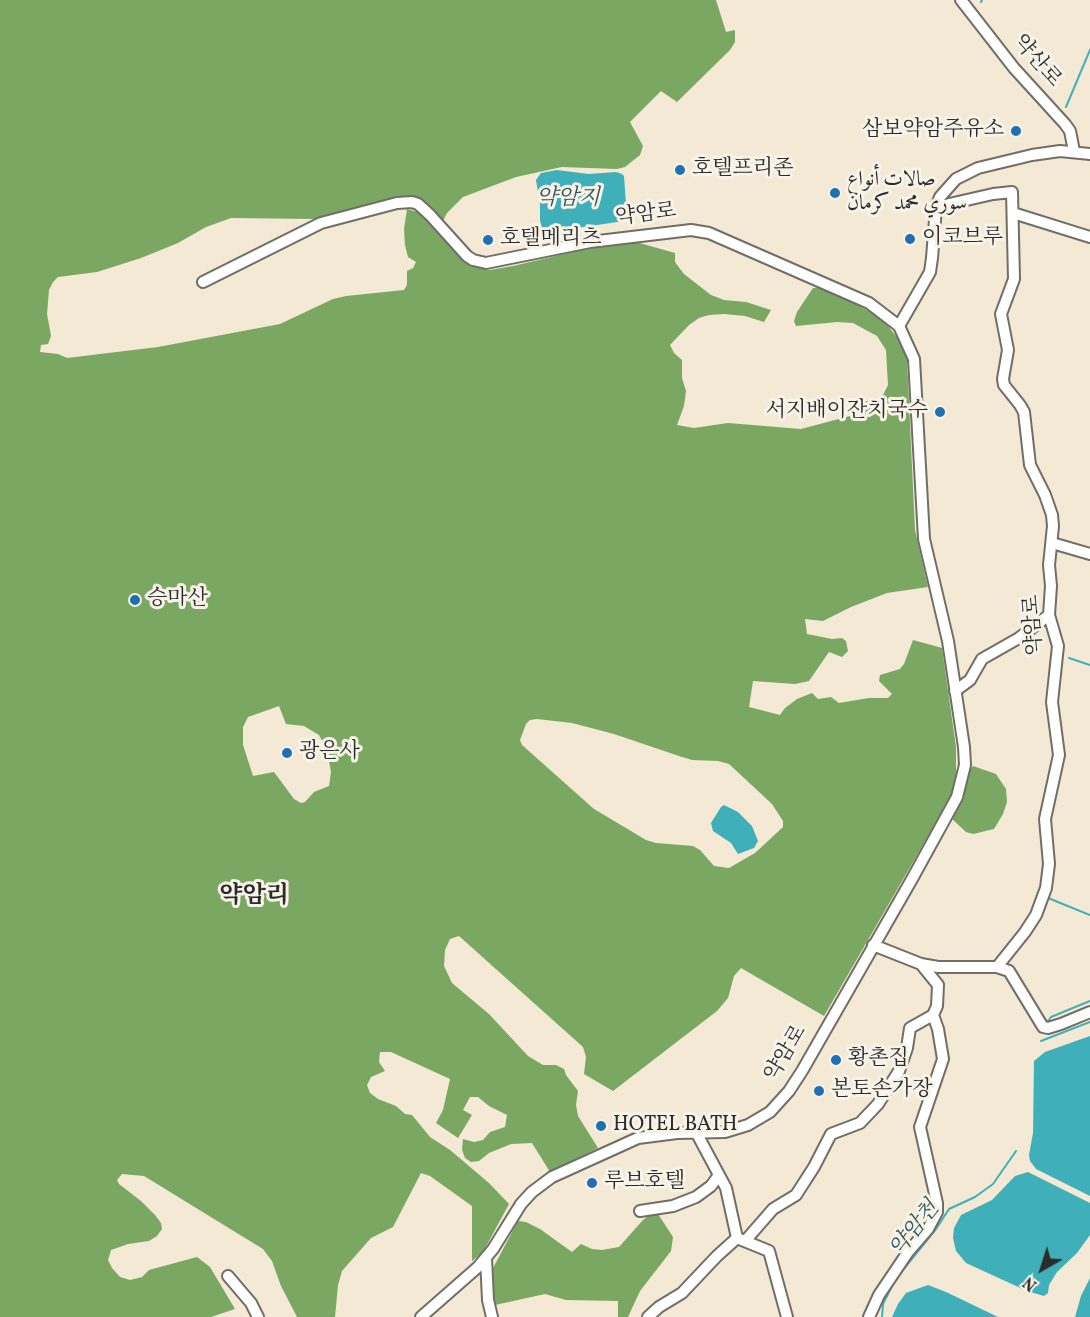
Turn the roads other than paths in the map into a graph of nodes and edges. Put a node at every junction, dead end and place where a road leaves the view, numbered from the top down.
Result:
1 (961, 0) edge
2 (1074, 151) junction
3 (1090, 154) edge
4 (936, 207) junction
5 (1013, 213) junction
6 (1090, 237) edge
7 (203, 282) dead end
8 (899, 326) junction
9 (1052, 543) junction
10 (1090, 554) edge
11 (1049, 615) junction
12 (955, 691) junction
13 (873, 945) junction
14 (921, 963) junction
15 (997, 966) junction
16 (1090, 1012) edge
17 (933, 1016) junction
18 (696, 1132) junction
19 (719, 1175) junction
20 (640, 1211) dead end
21 (742, 1239) junction
22 (486, 1258) junction
23 (228, 1276) dead end
24 (258, 1317) edge
25 (421, 1317) edge
26 (492, 1317) edge
27 (648, 1317) edge
28 (787, 1317) edge
29 (869, 1317) edge

1 - 2 street, 약산로
2 - 3 street
2 - 4 street
4 - 5 street, 약암로
4 - 8 street
5 - 6 street
5 - 9 street, 약암로
7 - 8 street, 약암로
8 - 12 street, 약암로
9 - 10 street
9 - 11 street, 약암로
11 - 12 street
11 - 15 street, 약암로
12 - 13 street, 약암로
13 - 14 street
13 - 18 street, 약암로
14 - 15 street
14 - 17 street
15 - 16 street
17 - 21 street
17 - 29 street
18 - 19 street
18 - 22 street, 약암로
19 - 20 street
19 - 21 street
21 - 27 street
21 - 28 street
22 - 25 street, 약암로
22 - 26 street
23 - 24 street

